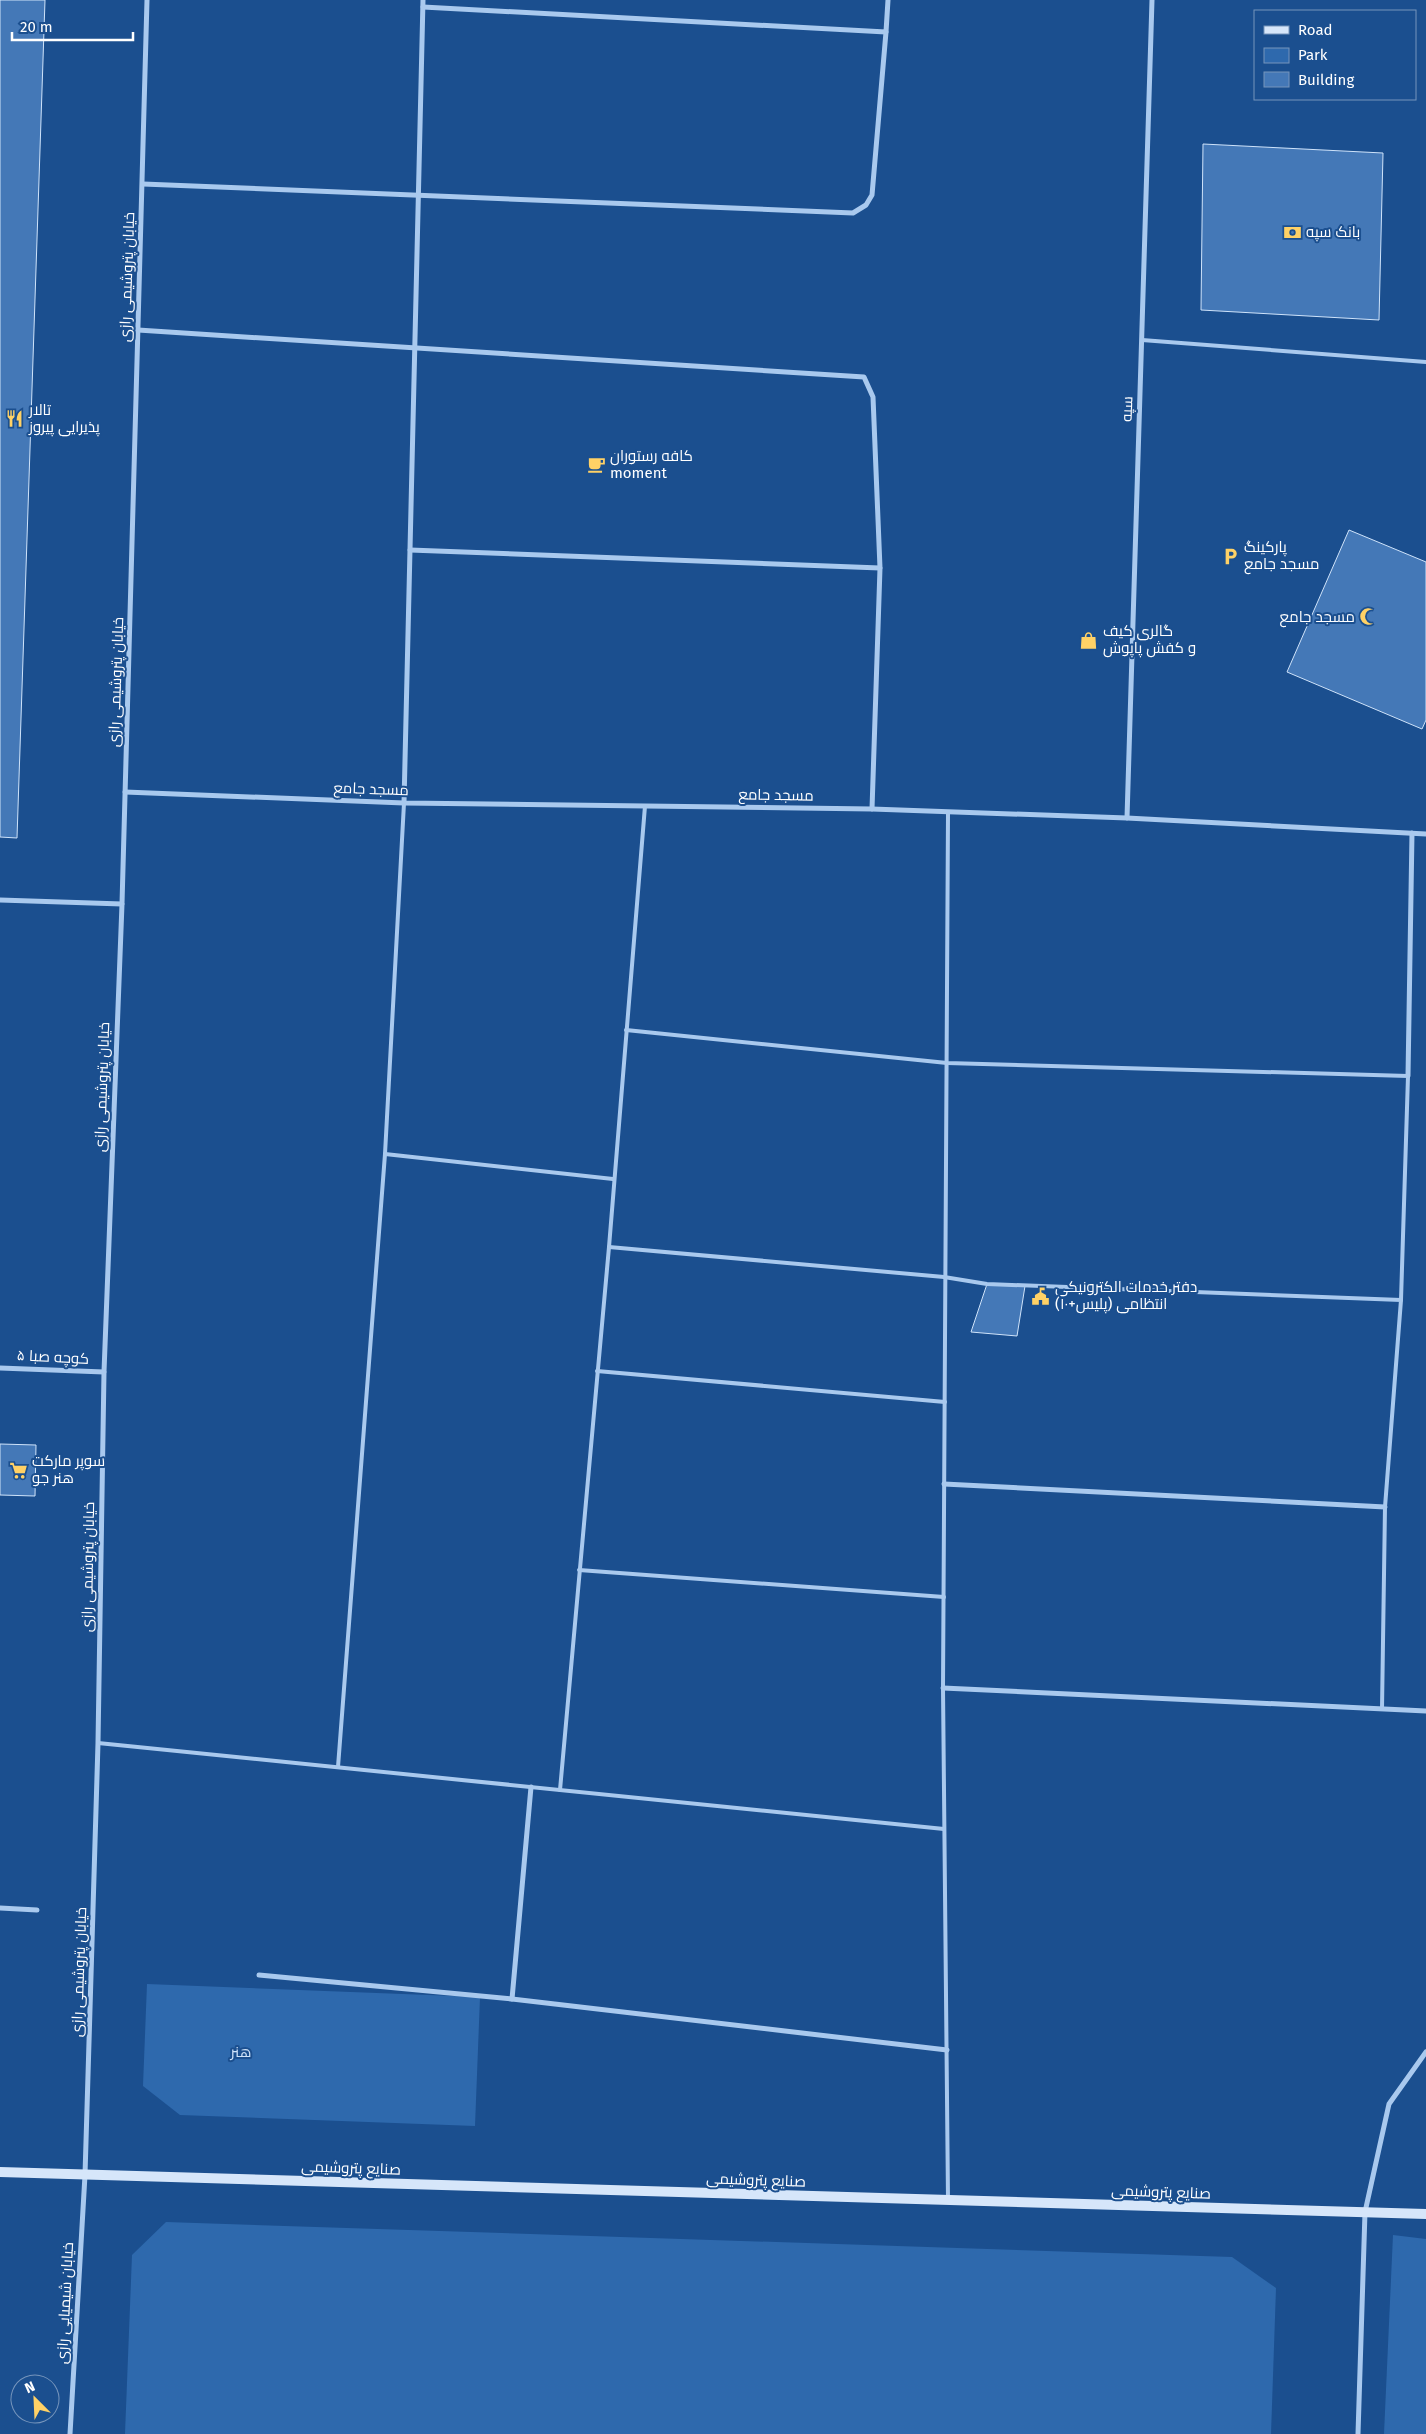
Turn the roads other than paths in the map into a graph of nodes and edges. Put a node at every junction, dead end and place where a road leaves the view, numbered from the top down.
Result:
1 (147, 0) edge
2 (424, 0) edge
3 (888, 0) edge
4 (1152, 0) edge
5 (423, 7) junction
6 (886, 32) junction
7 (142, 184) junction
8 (419, 196) junction
9 (138, 330) junction
10 (1142, 340) junction
11 (415, 348) junction
12 (1426, 362) edge
13 (410, 550) junction
14 (880, 568) junction
15 (125, 792) junction
16 (404, 803) junction
17 (645, 806) junction
18 (872, 809) junction
19 (948, 814) junction
20 (1127, 818) junction
21 (1412, 833) junction
22 (1426, 834) edge
23 (0, 900) edge
24 (122, 904) junction
25 (626, 1030) junction
26 (947, 1063) junction
27 (1408, 1076) junction
28 (385, 1154) junction
29 (613, 1179) junction
30 (609, 1247) junction
31 (944, 1277) junction
32 (1401, 1300) junction
33 (0, 1368) edge
34 (597, 1371) junction
35 (104, 1372) junction
36 (945, 1402) junction
37 (944, 1484) junction
38 (1385, 1507) junction
39 (580, 1570) junction
40 (944, 1597) junction
41 (943, 1688) junction
42 (1382, 1709) junction
43 (1426, 1711) edge
44 (98, 1743) junction
45 (338, 1767) junction
46 (531, 1787) junction
47 (560, 1790) junction
48 (944, 1830) junction
49 (0, 1908) edge
50 (36, 1910) dead end
51 (259, 1975) dead end
52 (512, 1999) junction
53 (947, 2050) junction
54 (1426, 2052) edge
55 (0, 2172) edge
56 (85, 2174) junction
57 (948, 2200) junction
58 (1365, 2212) junction
59 (1426, 2214) edge
60 (70, 2434) edge
61 (1358, 2434) edge

1 - 7 street, خیابان پتروشیمی رازی
2 - 5 street
3 - 6 street
4 - 10 street, سپه
5 - 6 street
5 - 8 street
6 - 8 street
7 - 8 street
7 - 9 street, خیابان پتروشیمی رازی
8 - 11 street
9 - 11 street
9 - 15 street, خیابان پتروشیمی رازی
10 - 12 lane
10 - 20 street, سپه
11 - 13 street
11 - 14 street
13 - 14 street
13 - 16 street
14 - 18 street
15 - 16 street, مسجد جامع
15 - 24 street, خیابان پتروشیمی رازی
16 - 17 street, مسجد جامع
16 - 28 lane
17 - 18 street, مسجد جامع
17 - 25 lane
18 - 19 street, مسجد جامع
19 - 20 street, مسجد جامع
19 - 26 lane
20 - 21 street, مسجد جامع
21 - 22 street, مسجد جامع
21 - 27 street
23 - 24 street
24 - 35 street, خیابان پتروشیمی رازی
25 - 26 lane
25 - 29 lane
26 - 27 lane
26 - 31 lane
27 - 32 lane
28 - 29 lane
28 - 45 lane
29 - 30 lane
30 - 31 lane
30 - 34 lane
31 - 32 lane
31 - 36 lane
32 - 38 lane
33 - 35 street, کوچه صبا ۵
34 - 36 lane
34 - 39 lane
35 - 44 street, خیابان پتروشیمی رازی
36 - 37 lane
37 - 38 street
37 - 40 lane
38 - 42 lane
39 - 40 lane
39 - 47 lane
40 - 41 lane
41 - 42 street
41 - 48 lane
42 - 43 street
44 - 45 lane
44 - 56 street, خیابان پتروشیمی رازی
45 - 46 lane
46 - 47 lane
46 - 52 street
47 - 48 lane
48 - 53 lane
49 - 50 street
51 - 52 street
52 - 53 street
53 - 57 lane
54 - 58 street
55 - 56 main road, صنایع پتروشیمی
56 - 57 main road, صنایع پتروشیمی
56 - 60 street, خیابان شیمیایی رازی
57 - 58 main road, صنایع پتروشیمی
58 - 59 main road, صنایع پتروشیمی
58 - 61 street

